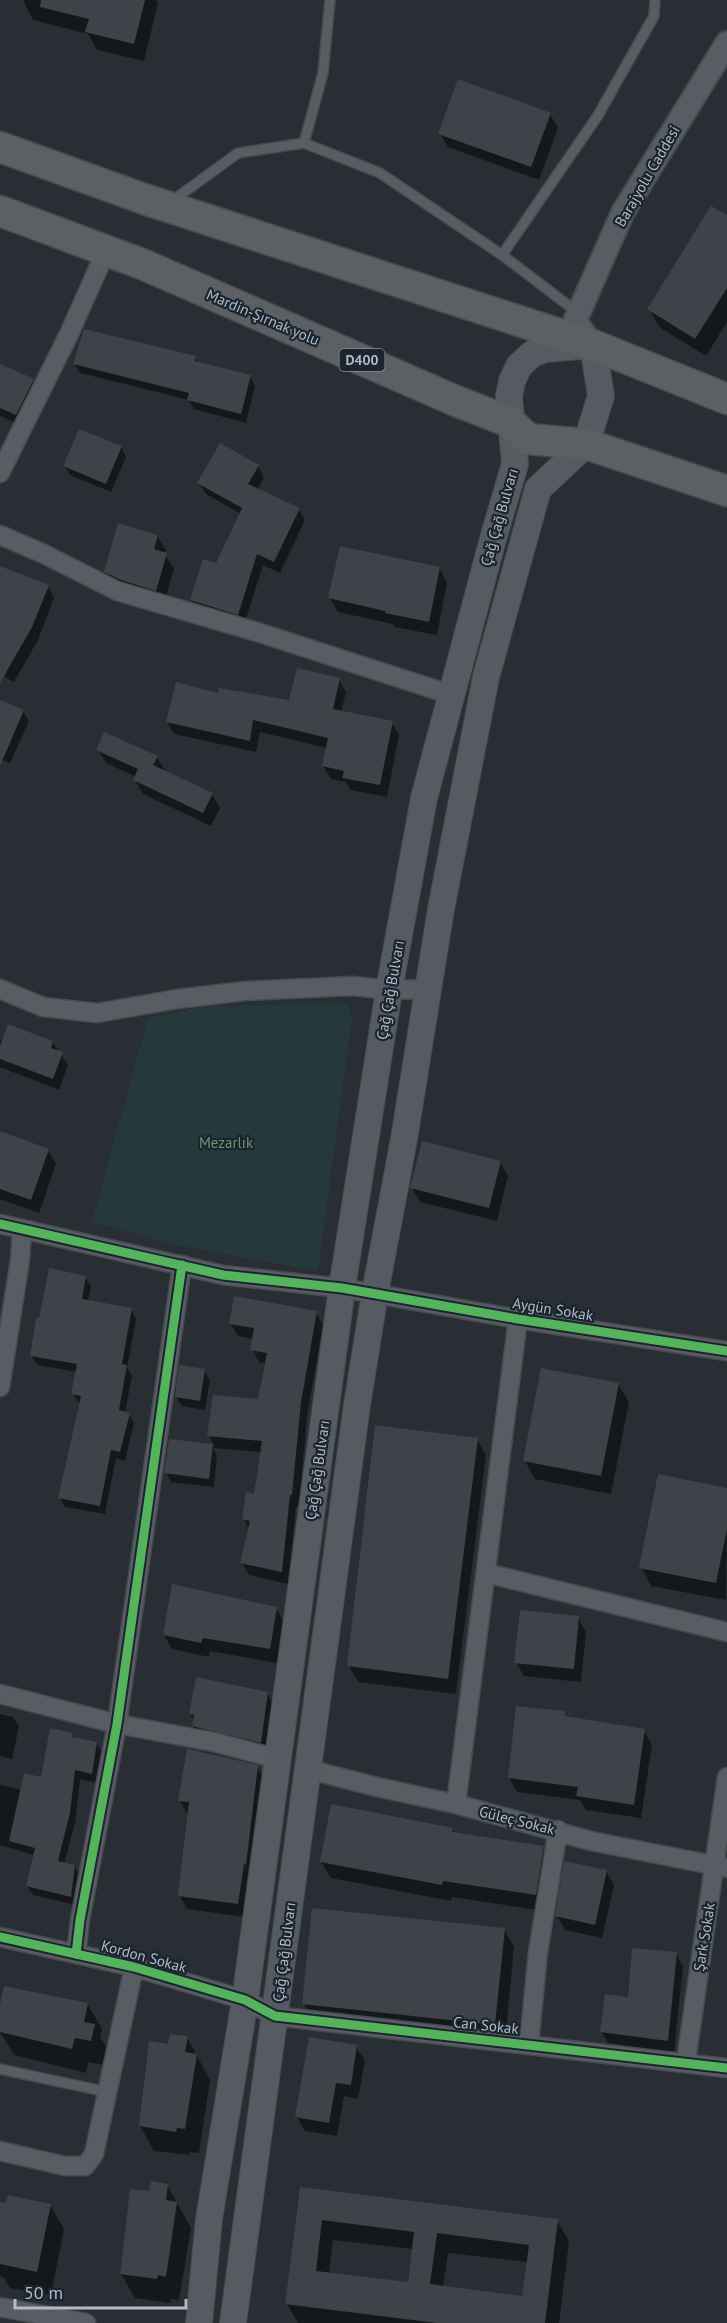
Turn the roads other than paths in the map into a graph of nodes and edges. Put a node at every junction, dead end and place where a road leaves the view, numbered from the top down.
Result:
1 (330, 0) edge
2 (655, 0) edge
3 (727, 43) edge
4 (304, 143) junction
5 (0, 147) edge
6 (165, 206) junction
7 (0, 211) edge
8 (106, 251) junction
9 (502, 255) junction
10 (579, 313) junction
11 (593, 345) junction
12 (727, 399) edge
13 (510, 422) junction
14 (586, 444) junction
15 (0, 473) edge
16 (727, 491) edge
17 (0, 535) edge
18 (452, 695) junction
19 (428, 989) junction
20 (0, 990) edge
21 (389, 990) junction
22 (0, 1224) edge
23 (22, 1229) junction
24 (182, 1265) junction
25 (342, 1288) junction
26 (375, 1293) junction
27 (518, 1319) junction
28 (727, 1352) edge
29 (0, 1387) edge
30 (486, 1574) junction
31 (727, 1632) edge
32 (0, 1694) edge
33 (117, 1724) junction
34 (278, 1759) junction
35 (307, 1769) junction
36 (727, 1777) edge
37 (456, 1804) junction
38 (558, 1830) junction
39 (721, 1867) edge
40 (0, 1937) edge
41 (76, 1954) junction
42 (134, 1967) junction
43 (245, 2000) junction
44 (275, 2016) junction
45 (529, 2044) junction
46 (686, 2061) junction
47 (727, 2068) edge
48 (0, 2069) edge
49 (107, 2092) junction
50 (0, 2151) edge
51 (0, 2307) edge
52 (86, 2323) edge
53 (199, 2323) edge
54 (233, 2323) edge

1 - 4 lane
2 - 9 lane
3 - 10 street, Barajyolu Caddesi
4 - 6 lane
4 - 9 lane
5 - 6 highway
6 - 11 highway
7 - 8 highway, Mardin-Şırnak yolu / D400
8 - 13 highway, Mardin-Şırnak yolu / D400
8 - 15 street
9 - 10 lane
10 - 11 street
11 - 12 highway
11 - 13 main road, Çağ Çağ Bulvarı
11 - 14 main road, Çağ Çağ Bulvarı
13 - 14 highway, Mardin-Şırnak yolu / D400
13 - 18 main road, Çağ Çağ Bulvarı
14 - 16 highway, Mardin-Şırnak yolu / D400
14 - 19 main road, Çağ Çağ Bulvarı
17 - 18 street
18 - 21 main road, Çağ Çağ Bulvarı
19 - 21 street
19 - 26 main road, Çağ Çağ Bulvarı
20 - 21 street
21 - 25 main road, Çağ Çağ Bulvarı
22 - 23 street, Aygün Sokak
23 - 24 street, Aygün Sokak
23 - 29 street
24 - 25 street, Aygün Sokak
24 - 33 street
25 - 26 street, Aygün Sokak
25 - 34 main road, Çağ Çağ Bulvarı
26 - 27 street, Aygün Sokak
26 - 35 main road, Çağ Çağ Bulvarı
27 - 28 street, Aygün Sokak
27 - 30 street
30 - 31 street
30 - 37 street
32 - 33 street
33 - 34 street
33 - 41 street
34 - 43 main road, Çağ Çağ Bulvarı
35 - 37 street, Güleç Sokak
35 - 44 main road, Çağ Çağ Bulvarı
36 - 39 street, Şark Sokak
37 - 38 street, Güleç Sokak
38 - 39 street, Güleç Sokak
38 - 45 street
39 - 46 street, Şark Sokak
40 - 41 street, Kordon Sokak
41 - 42 street, Kordon Sokak
42 - 43 street, Kordon Sokak
42 - 49 street
43 - 44 street, Can Sokak
43 - 53 main road, Çağ Çağ Bulvarı
44 - 45 street, Can Sokak
44 - 54 main road, Çağ Çağ Bulvarı
45 - 46 street, Can Sokak
46 - 47 street, Can Sokak
48 - 49 lane
49 - 50 street
51 - 52 street

